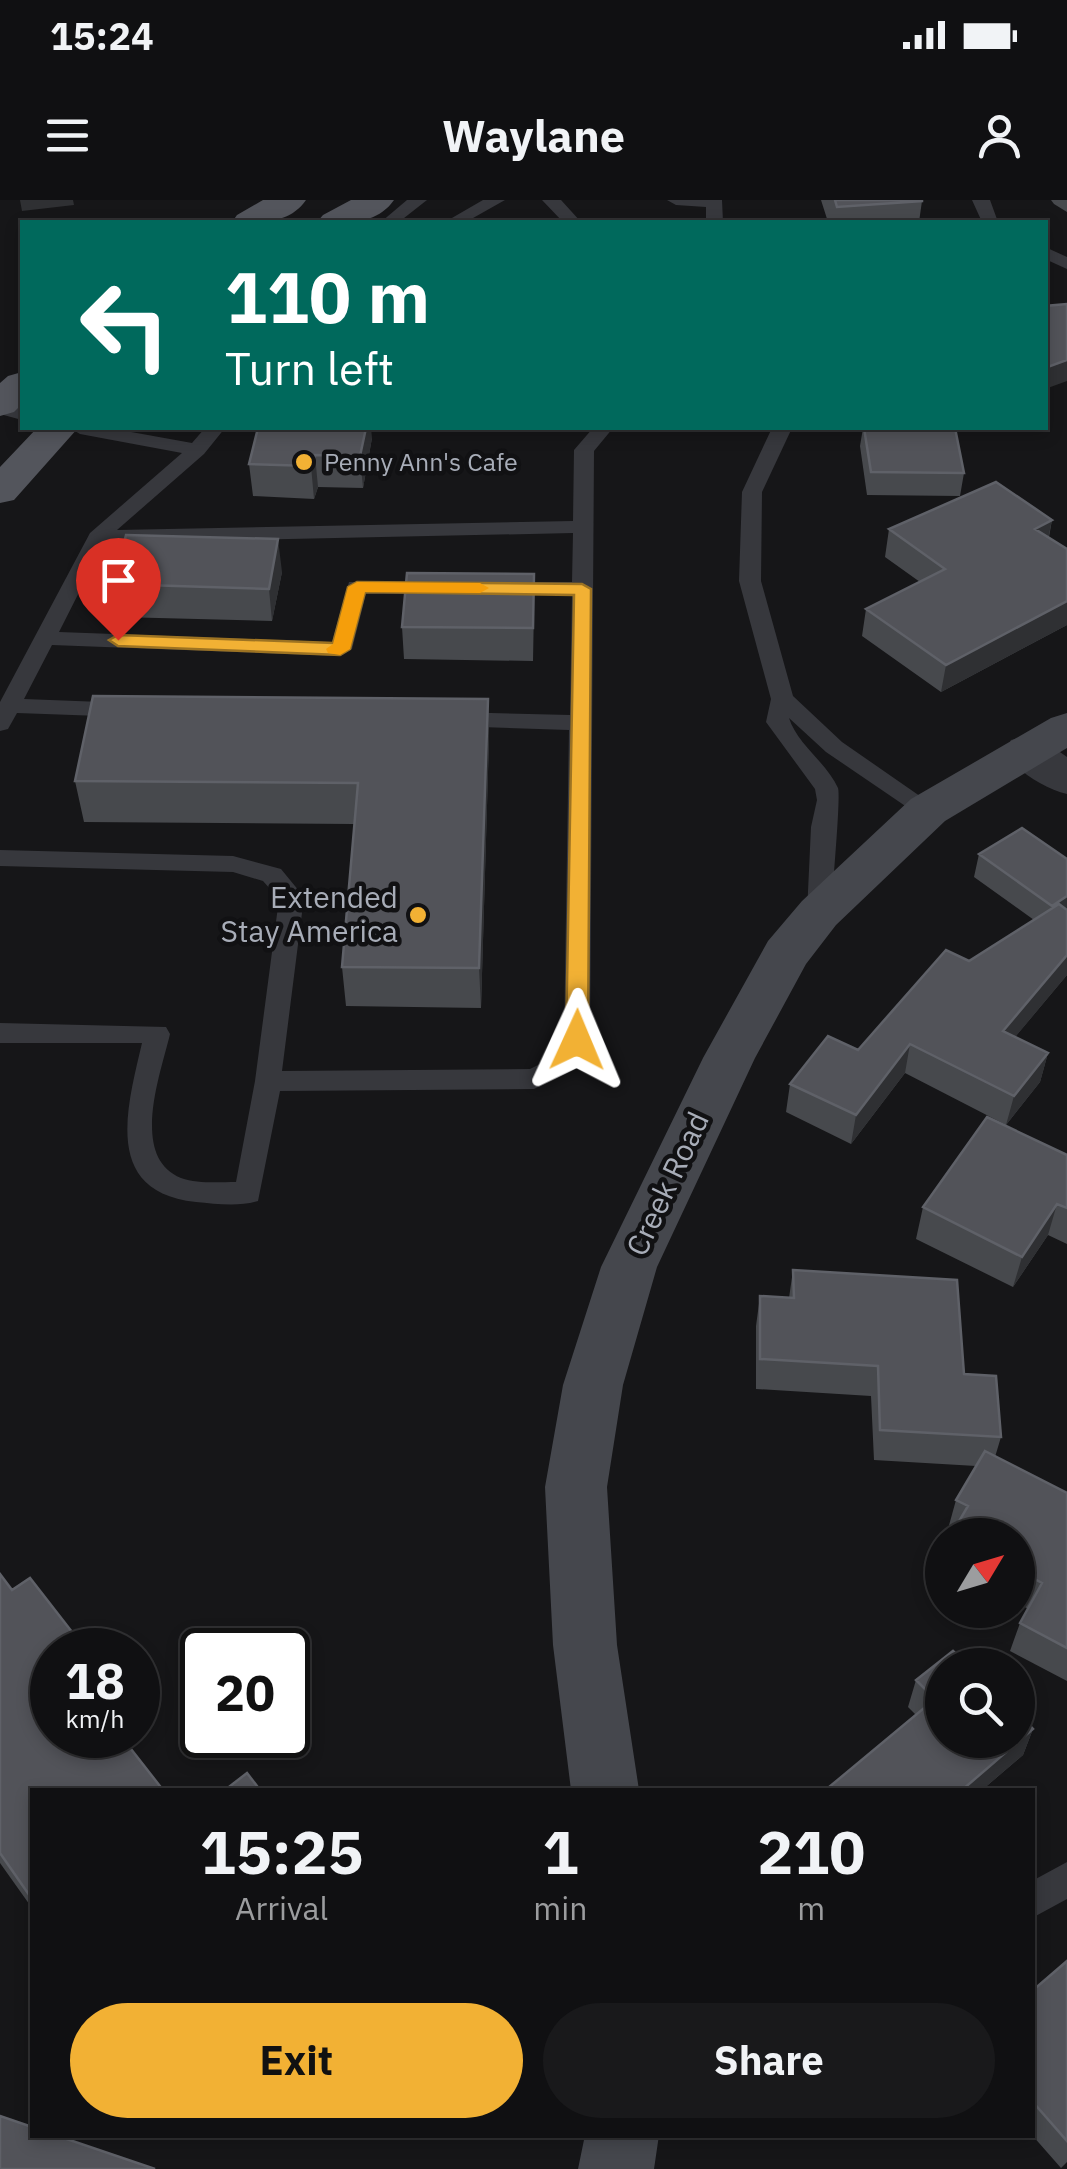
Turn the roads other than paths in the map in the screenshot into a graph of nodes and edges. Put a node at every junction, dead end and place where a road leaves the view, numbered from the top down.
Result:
1 (290, 200) edge
2 (378, 200) edge
3 (418, 200) edge
4 (496, 200) edge
5 (551, 200) edge
6 (676, 200) edge
7 (253, 220) edge
8 (339, 220) edge
9 (393, 220) edge
10 (458, 220) edge
11 (570, 220) edge
12 (714, 220) edge
13 (20, 386) edge
14 (0, 406) edge
15 (56, 430) edge
16 (91, 430) edge
17 (213, 430) edge
18 (601, 430) edge
19 (781, 430) edge
20 (196, 450) junction
21 (0, 491) edge
22 (584, 528) junction
23 (97, 537) junction
24 (582, 589) junction
25 (44, 638) junction
26 (782, 699) junction
27 (147, 710) edge
28 (5, 715) edge
29 (423, 718) edge
30 (581, 723) junction
31 (1054, 753) edge
32 (928, 810) junction
33 (0, 858) edge
34 (819, 912) junction
35 (0, 1033) edge
36 (268, 1081) junction
37 (605, 1788) edge
38 (1067, 1879) edge
39 (1035, 1899) edge
40 (621, 2138) edge
41 (616, 2169) edge

1 - 7 main road
2 - 8 main road
3 - 9 lane
4 - 10 lane
5 - 11 lane
6 - 12 lane
13 - 14 main road
15 - 21 main road
16 - 20 lane
17 - 20 lane
18 - 22 lane
19 - 26 lane
20 - 23 lane
22 - 23 lane
22 - 24 lane
23 - 25 lane
24 - 25 lane
24 - 30 lane
25 - 28 lane
26 - 32 lane
26 - 34 lane
27 - 28 lane
29 - 30 lane
30 - 36 lane
31 - 32 street, Creek Road
32 - 34 street, Creek Road
33 - 36 lane
34 - 37 street, Creek Road
35 - 36 lane
38 - 39 lane
40 - 41 street

